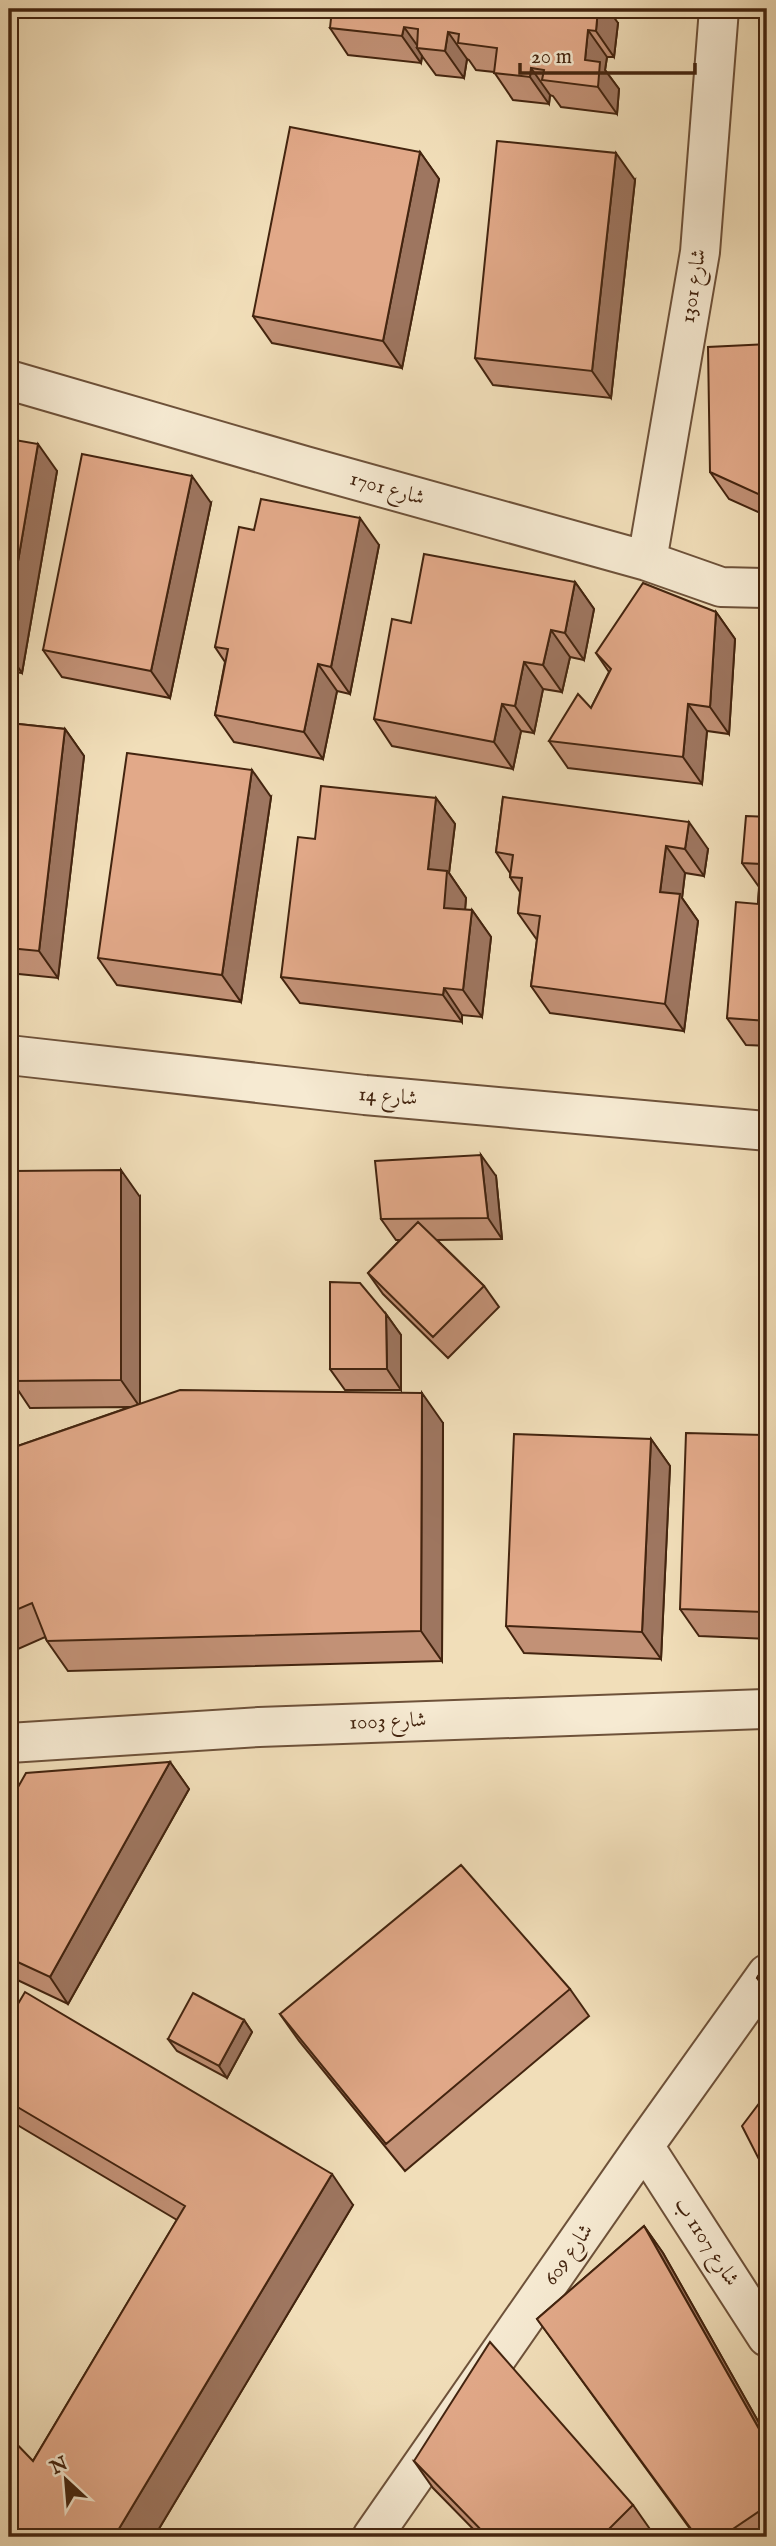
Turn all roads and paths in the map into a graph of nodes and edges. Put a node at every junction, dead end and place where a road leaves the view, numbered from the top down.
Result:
1 (719, 9) edge
2 (9, 380) edge
3 (647, 561) junction
4 (767, 587) edge
5 (9, 1055) edge
6 (767, 1131) edge
7 (767, 1709) edge
8 (9, 1743) edge
9 (767, 1974) edge
10 (644, 2146) junction
11 (767, 2337) edge
12 (372, 2537) edge

1 - 3 street, شارع 1301
2 - 3 street, شارع 1701
3 - 4 street, شارع 1701
5 - 6 street, شارع 14
7 - 8 street, شارع 1003
9 - 10 street, شارع 609
10 - 11 street, شارع 1107 ب
10 - 12 street, شارع 609

